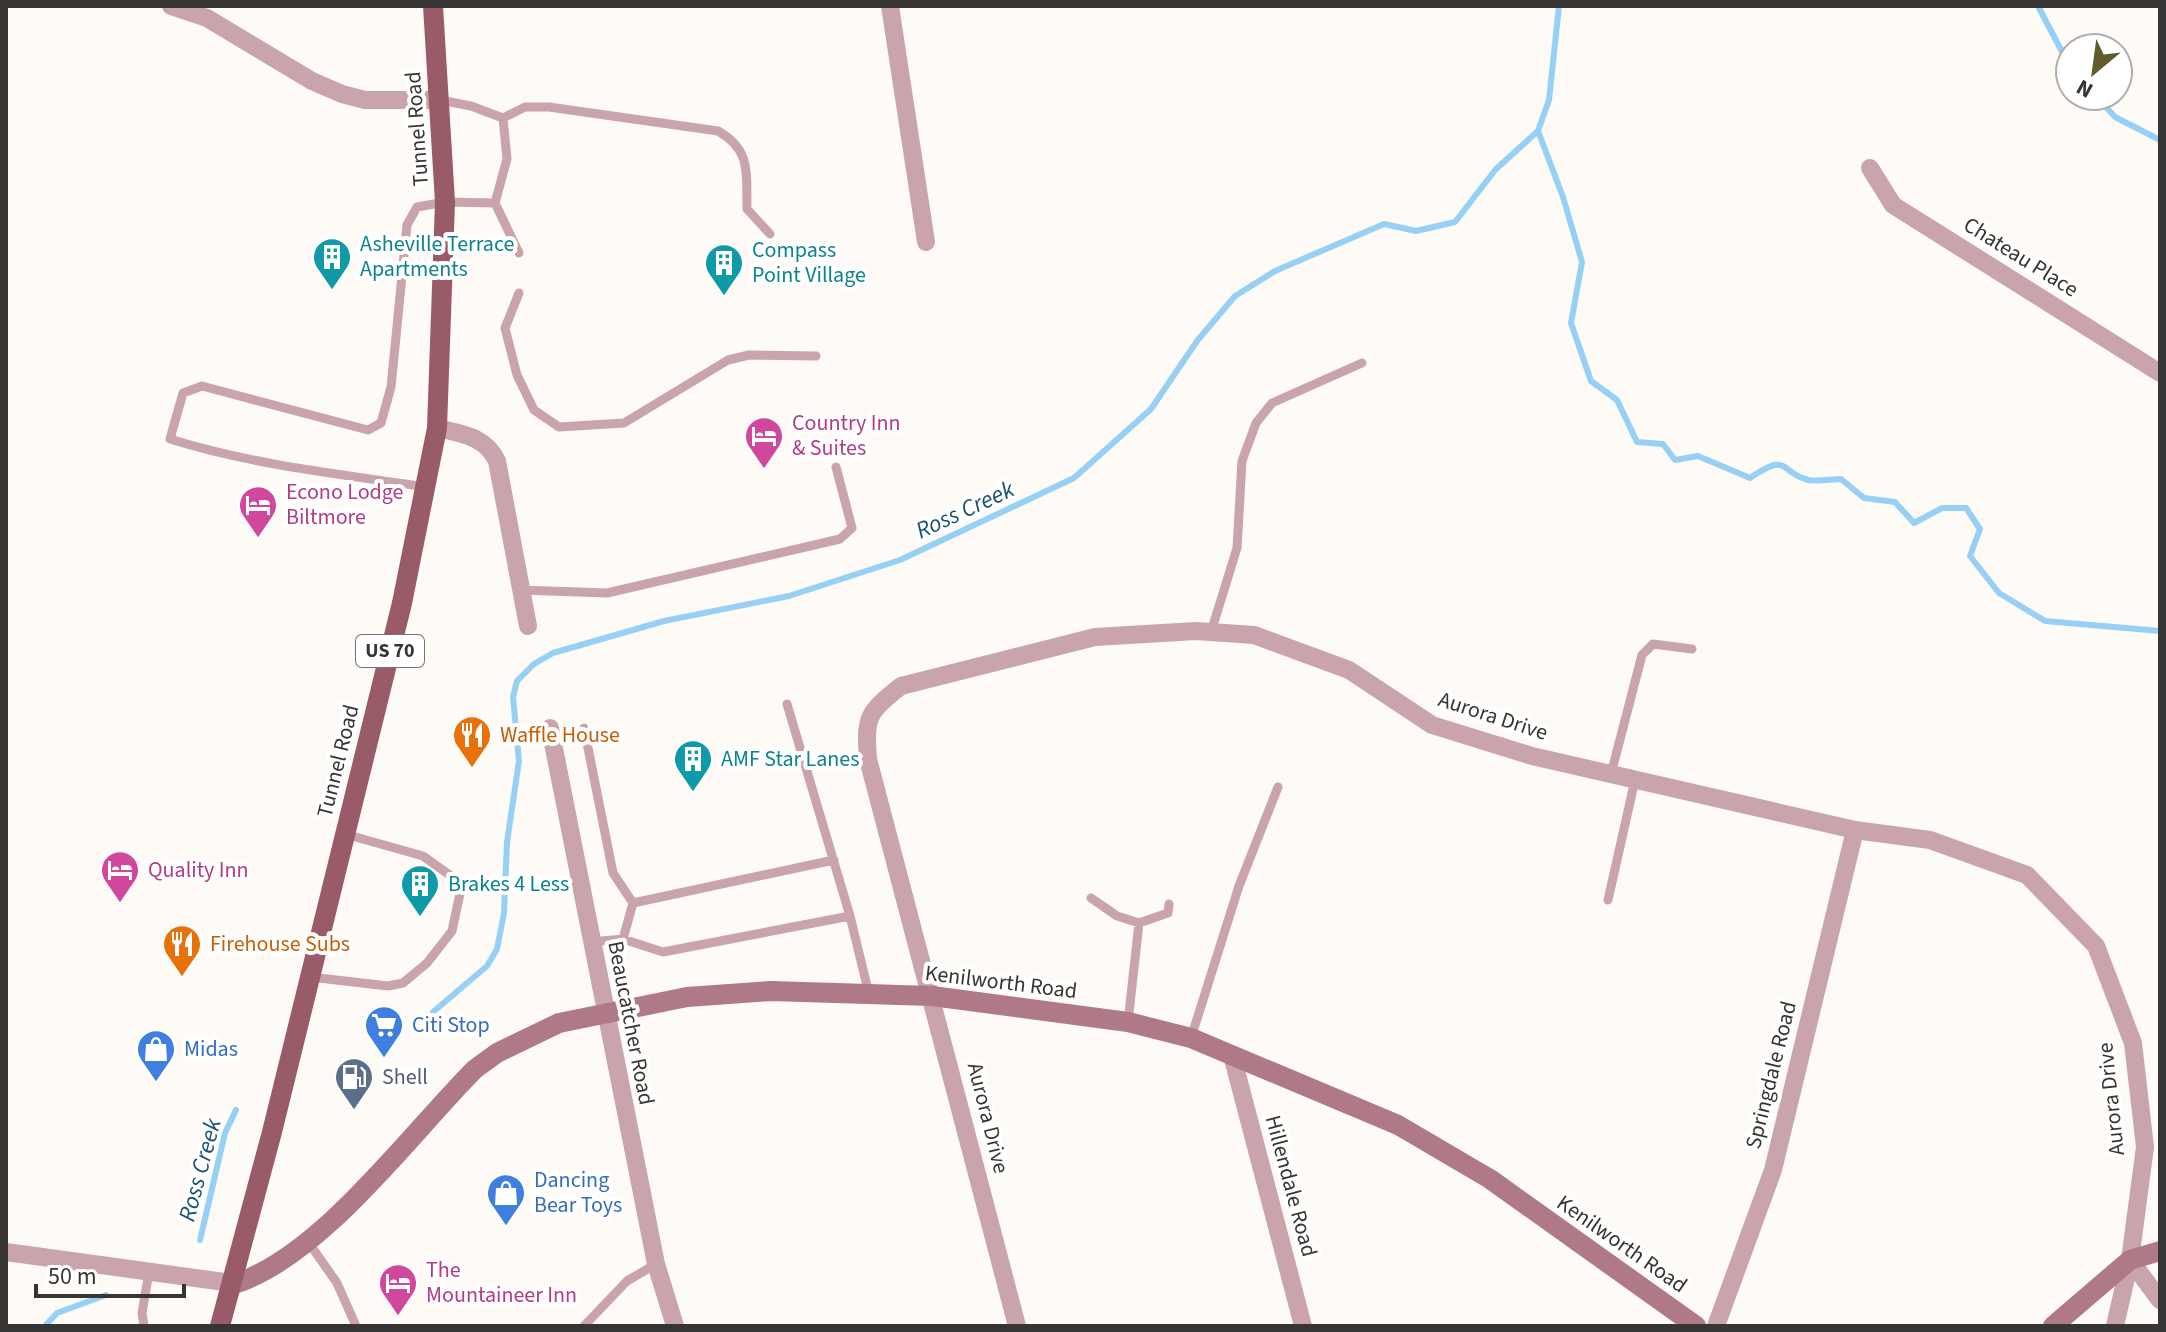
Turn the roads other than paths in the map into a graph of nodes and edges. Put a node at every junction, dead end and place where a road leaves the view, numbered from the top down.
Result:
1 (171, 6) edge
2 (433, 6) edge
3 (890, 6) edge
4 (439, 100) junction
5 (503, 118) junction
6 (1870, 168) dead end
7 (445, 202) junction
8 (495, 203) junction
9 (770, 234) dead end
10 (926, 242) dead end
11 (519, 253) dead end
12 (519, 293) dead end
13 (816, 356) dead end
14 (1362, 363) dead end
15 (2160, 373) edge
16 (437, 428) junction
17 (836, 467) dead end
18 (426, 487) junction
19 (520, 590) junction
20 (528, 626) dead end
21 (1211, 632) junction
22 (1692, 649) dead end
23 (787, 704) dead end
24 (550, 728) dead end
25 (584, 728) dead end
26 (1611, 774) junction
27 (1635, 780) junction
28 (1278, 787) dead end
29 (1855, 830) junction
30 (345, 834) junction
31 (834, 860) junction
32 (1091, 898) dead end
33 (1608, 900) dead end
34 (633, 903) junction
35 (1169, 904) dead end
36 (850, 916) junction
37 (1139, 923) junction
38 (623, 939) junction
39 (591, 943) junction
40 (310, 977) junction
41 (869, 994) junction
42 (932, 996) junction
43 (604, 1012) junction
44 (1128, 1022) junction
45 (1191, 1038) junction
46 (1233, 1059) junction
47 (309, 1243) junction
48 (2160, 1251) edge
49 (6, 1252) edge
50 (2130, 1260) junction
51 (656, 1264) junction
52 (149, 1272) junction
53 (235, 1283) junction
54 (2160, 1300) edge
55 (224, 1322) edge
56 (144, 1326) edge
57 (356, 1326) edge
58 (584, 1326) edge
59 (675, 1326) edge
60 (1017, 1326) edge
61 (1303, 1326) edge
62 (1696, 1326) edge
63 (1716, 1326) edge
64 (2053, 1326) edge
65 (2115, 1326) edge

1 - 4 street
2 - 4 main road, Tunnel Road / US 70
3 - 10 street
4 - 5 lane
4 - 7 main road, Tunnel Road / US 70
5 - 8 lane
5 - 9 lane
6 - 15 street, Chateau Place
7 - 8 lane
7 - 16 main road, Tunnel Road / US 70
7 - 18 lane
8 - 11 lane
12 - 13 lane
14 - 21 lane
16 - 18 main road, Tunnel Road / US 70
16 - 19 street
17 - 19 lane
18 - 30 main road, Tunnel Road / US 70
19 - 20 street
21 - 26 street, Aurora Drive
21 - 42 street, Aurora Drive
22 - 26 lane
23 - 31 lane
24 - 39 street, Beaucatcher Road
25 - 34 lane
26 - 27 street, Aurora Drive
27 - 29 street, Aurora Drive
27 - 33 lane
28 - 45 lane
29 - 50 street, Aurora Drive
29 - 63 street, Springdale Road
30 - 40 main road, Tunnel Road / US 70
30 - 40 lane
31 - 34 lane
31 - 36 lane
32 - 37 lane
34 - 38 lane
35 - 37 lane
36 - 38 lane
36 - 41 lane
37 - 44 lane
38 - 39 lane
39 - 43 street, Beaucatcher Road
40 - 53 main road, Tunnel Road / US 70
41 - 42 street, Kenilworth Road
41 - 43 street, Kenilworth Road
42 - 44 street, Kenilworth Road
42 - 60 street, Aurora Drive
43 - 47 street, Kenilworth Road
43 - 51 street, Beaucatcher Road
44 - 45 street, Kenilworth Road
45 - 46 street, Kenilworth Road
46 - 61 street, Hillendale Road
46 - 62 street, Kenilworth Road
47 - 53 street, Kenilworth Road
47 - 57 lane
48 - 50 street
49 - 52 street
50 - 54 street
50 - 64 street
50 - 65 street, Aurora Drive
51 - 58 lane
51 - 59 street, Beaucatcher Road
52 - 53 street
52 - 56 lane
53 - 55 main road, Tunnel Road / US 70

